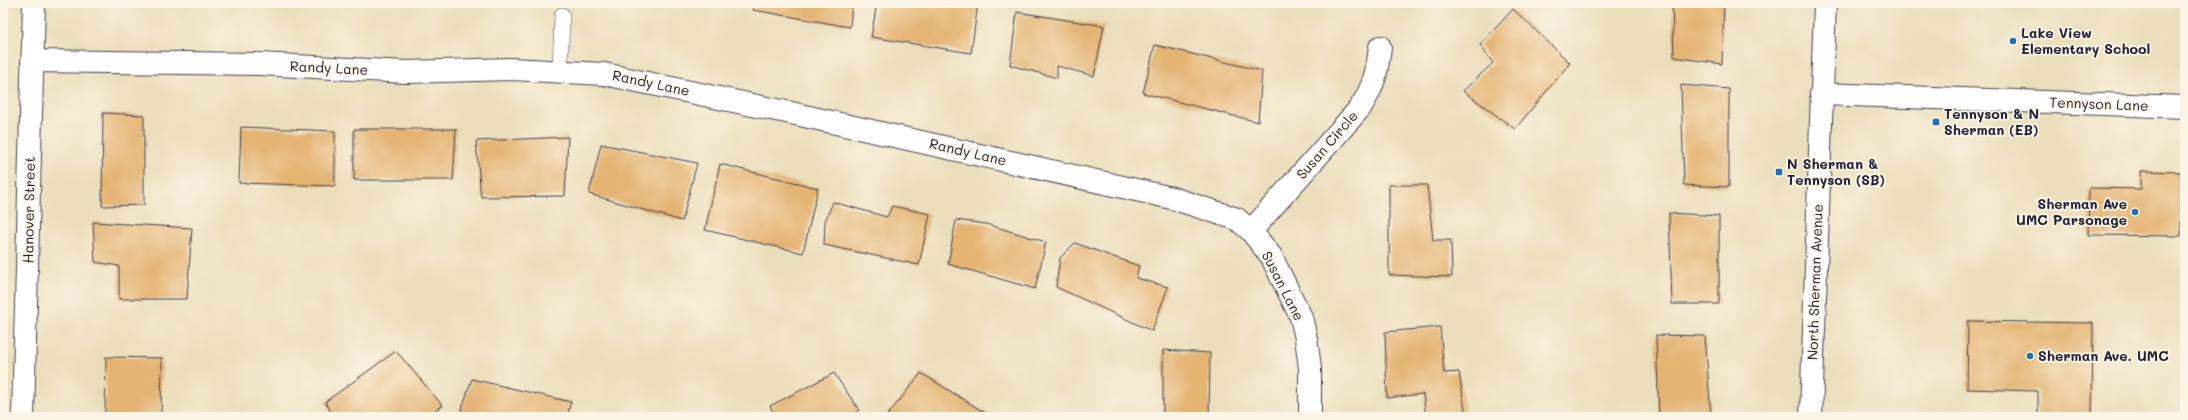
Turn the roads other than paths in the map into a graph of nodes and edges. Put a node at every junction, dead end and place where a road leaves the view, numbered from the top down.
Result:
1 (34, 3) edge
2 (1825, 3) edge
3 (562, 15) dead end
4 (1380, 47) dead end
5 (32, 61) junction
6 (560, 72) junction
7 (1821, 94) junction
8 (2185, 107) edge
9 (1251, 231) junction
10 (23, 417) edge
11 (1310, 417) edge
12 (1811, 417) edge

1 - 5 street, Hanover Street
2 - 7 street, North Sherman Avenue
3 - 6 lane
4 - 9 street, Susan Circle
5 - 6 street, Randy Lane
5 - 10 street, Hanover Street
6 - 9 street, Randy Lane
7 - 8 street, Tennyson Lane
7 - 12 street, North Sherman Avenue
9 - 11 street, Susan Lane

